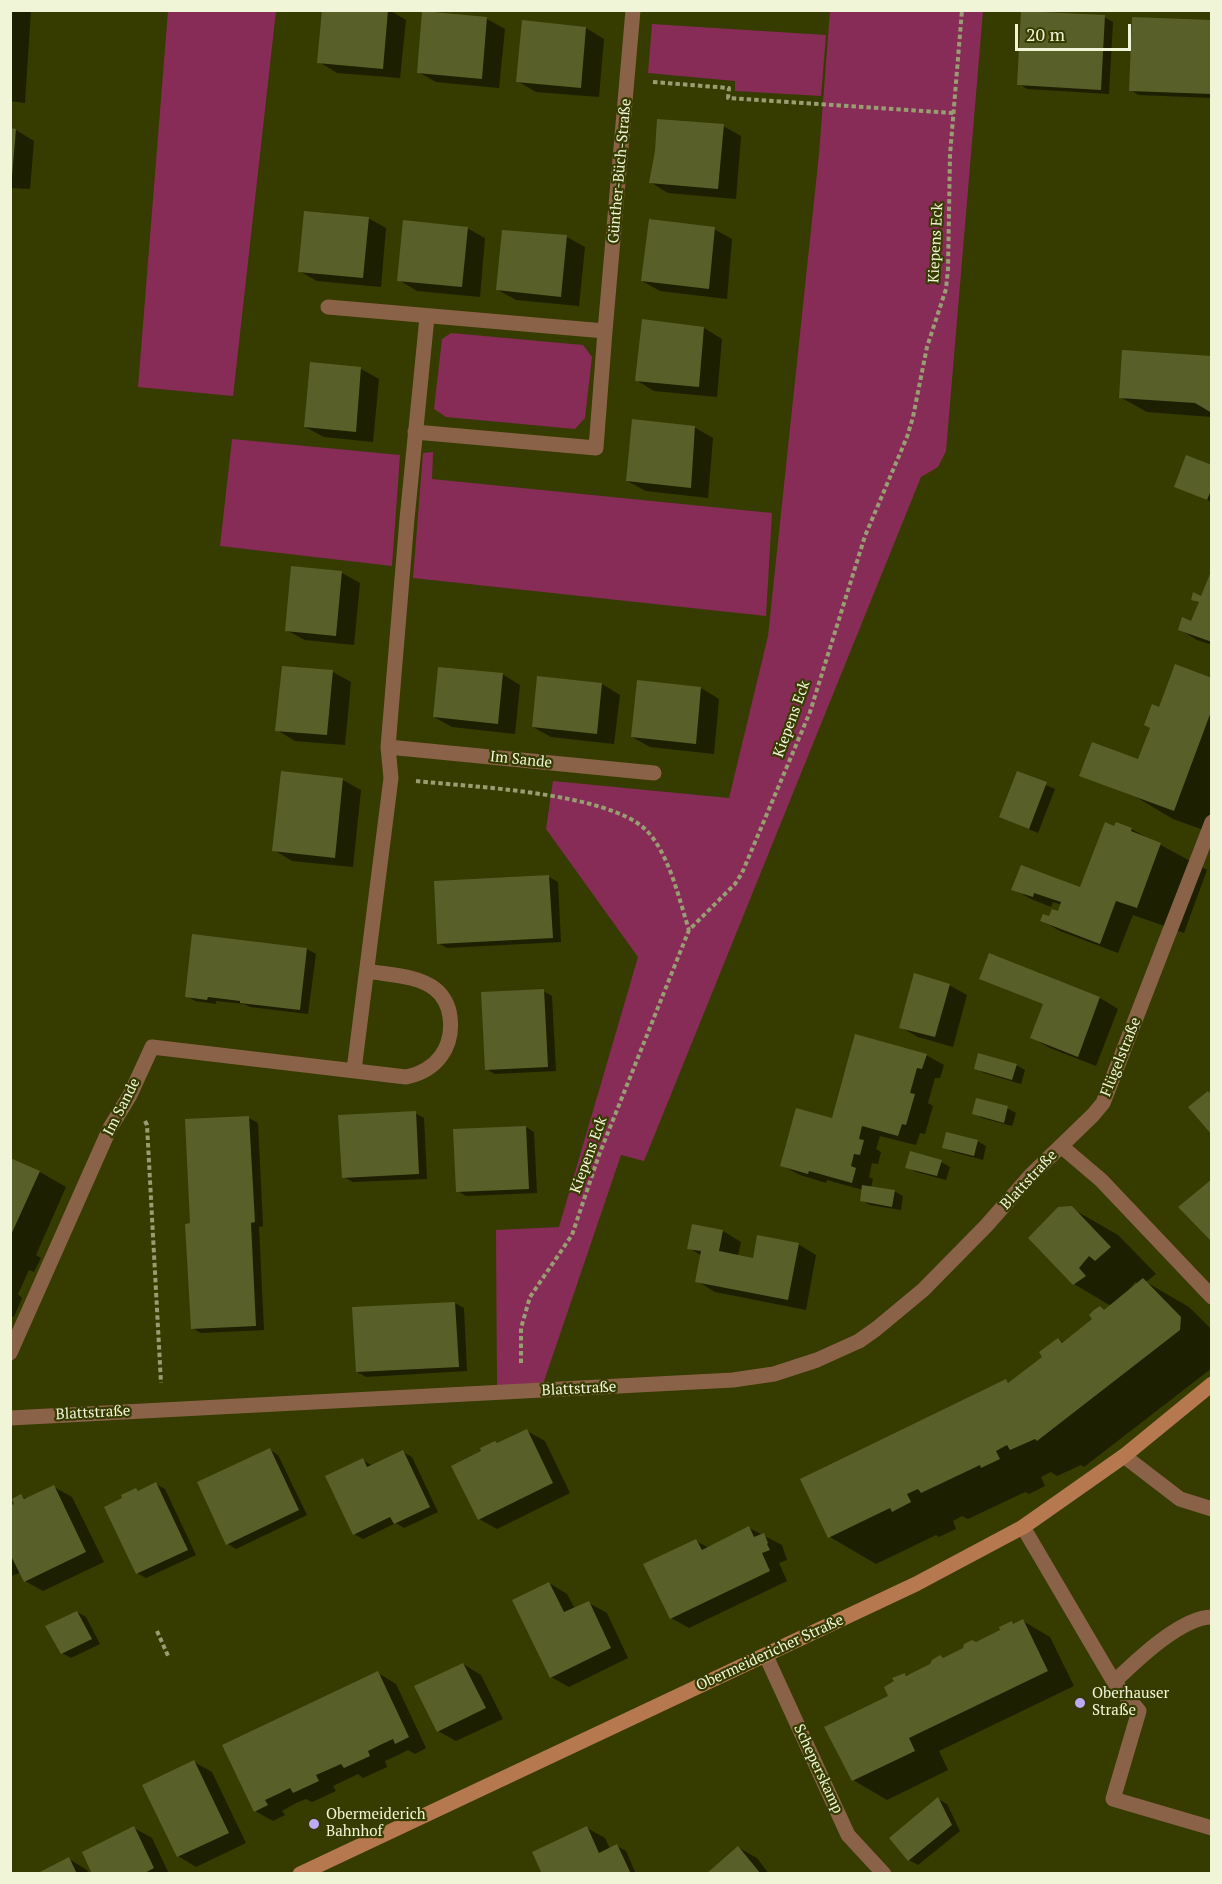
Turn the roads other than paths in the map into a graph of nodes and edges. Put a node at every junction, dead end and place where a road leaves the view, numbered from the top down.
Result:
1 (633, 10) edge
2 (328, 307) dead end
3 (427, 317) junction
4 (605, 331) junction
5 (415, 432) junction
6 (388, 747) junction
7 (654, 774) dead end
8 (1212, 822) edge
9 (368, 971) junction
10 (354, 1070) junction
11 (1061, 1146) junction
12 (1212, 1297) edge
13 (10, 1353) edge
14 (1212, 1384) edge
15 (10, 1418) edge
16 (1124, 1456) junction
17 (1212, 1509) edge
18 (1023, 1527) junction
19 (1212, 1617) edge
20 (766, 1656) junction
21 (1114, 1682) junction
22 (1212, 1828) edge
23 (300, 1874) edge
24 (884, 1874) edge

1 - 4 street, Günther-Büch-Straße
2 - 3 street
3 - 4 street
3 - 5 street
4 - 5 street, Günther-Büch-Straße
5 - 6 street
6 - 7 street, Im Sande
6 - 9 street
8 - 11 street, Flügelstraße
9 - 10 street
9 - 10 street, Im Sande
10 - 13 street, Im Sande
11 - 12 street
11 - 15 street, Blattstraße
14 - 16 main road, Obermeidericher Straße
16 - 17 street
16 - 18 main road, Obermeidericher Straße
18 - 20 main road, Obermeidericher Straße
18 - 21 street
19 - 21 street
20 - 23 main road, Obermeidericher Straße
20 - 24 street, Scheperskamp
21 - 22 street

